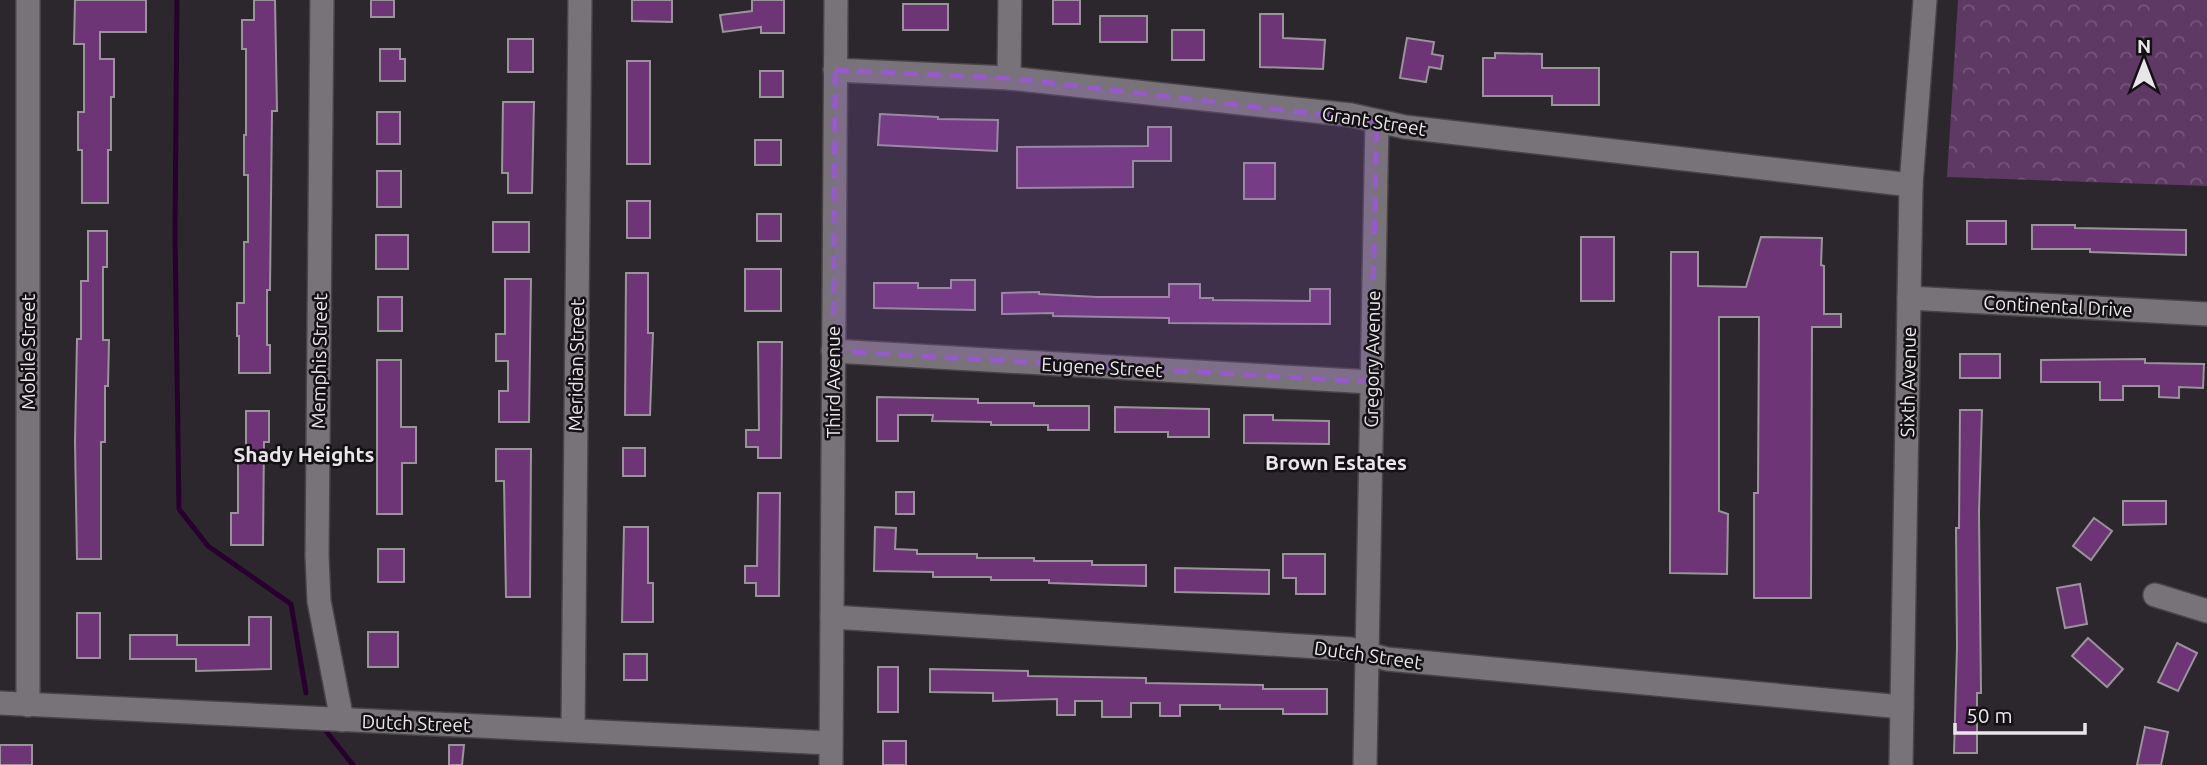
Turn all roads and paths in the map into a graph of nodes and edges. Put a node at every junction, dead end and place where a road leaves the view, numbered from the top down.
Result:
1 (28, 0) edge
2 (322, 0) edge
3 (580, 0) edge
4 (836, 0) edge
5 (1010, 0) edge
6 (1925, 0) edge
7 (835, 70) junction
8 (1009, 78) junction
9 (1377, 121) junction
10 (1911, 185) junction
11 (1909, 298) junction
12 (2207, 314) edge
13 (833, 351) junction
14 (1371, 382) junction
15 (2155, 595) dead end
16 (2207, 611) edge
17 (832, 617) junction
18 (1368, 653) junction
19 (0, 703) edge
20 (28, 705) junction
21 (1902, 707) junction
22 (342, 720) junction
23 (573, 730) junction
24 (831, 754) edge
25 (1365, 765) edge
26 (1901, 765) edge

1 - 20 street, Mobile Street
2 - 22 street, Memphis Street
3 - 23 street, Meridian Street
4 - 7 street, Third Avenue
5 - 8 street
6 - 10 street, Sixth Avenue
7 - 8 street, Grant Street
7 - 13 street, Third Avenue
8 - 9 street, Grant Street
9 - 10 street, Grant Street
9 - 14 street, Gregory Avenue
10 - 11 street, Sixth Avenue
11 - 12 street, Continental Drive
11 - 21 street, Sixth Avenue
13 - 14 street, Eugene Street
13 - 17 street, Third Avenue
14 - 18 street, Gregory Avenue
15 - 16 street
17 - 18 street, Dutch Street
17 - 24 street, Third Avenue
18 - 21 street, Dutch Street
18 - 25 street, Gregory Avenue
19 - 20 street, Dutch Street
20 - 22 street, Dutch Street
21 - 26 street, Sixth Avenue
22 - 23 street, Dutch Street
23 - 24 street, Dutch Street

